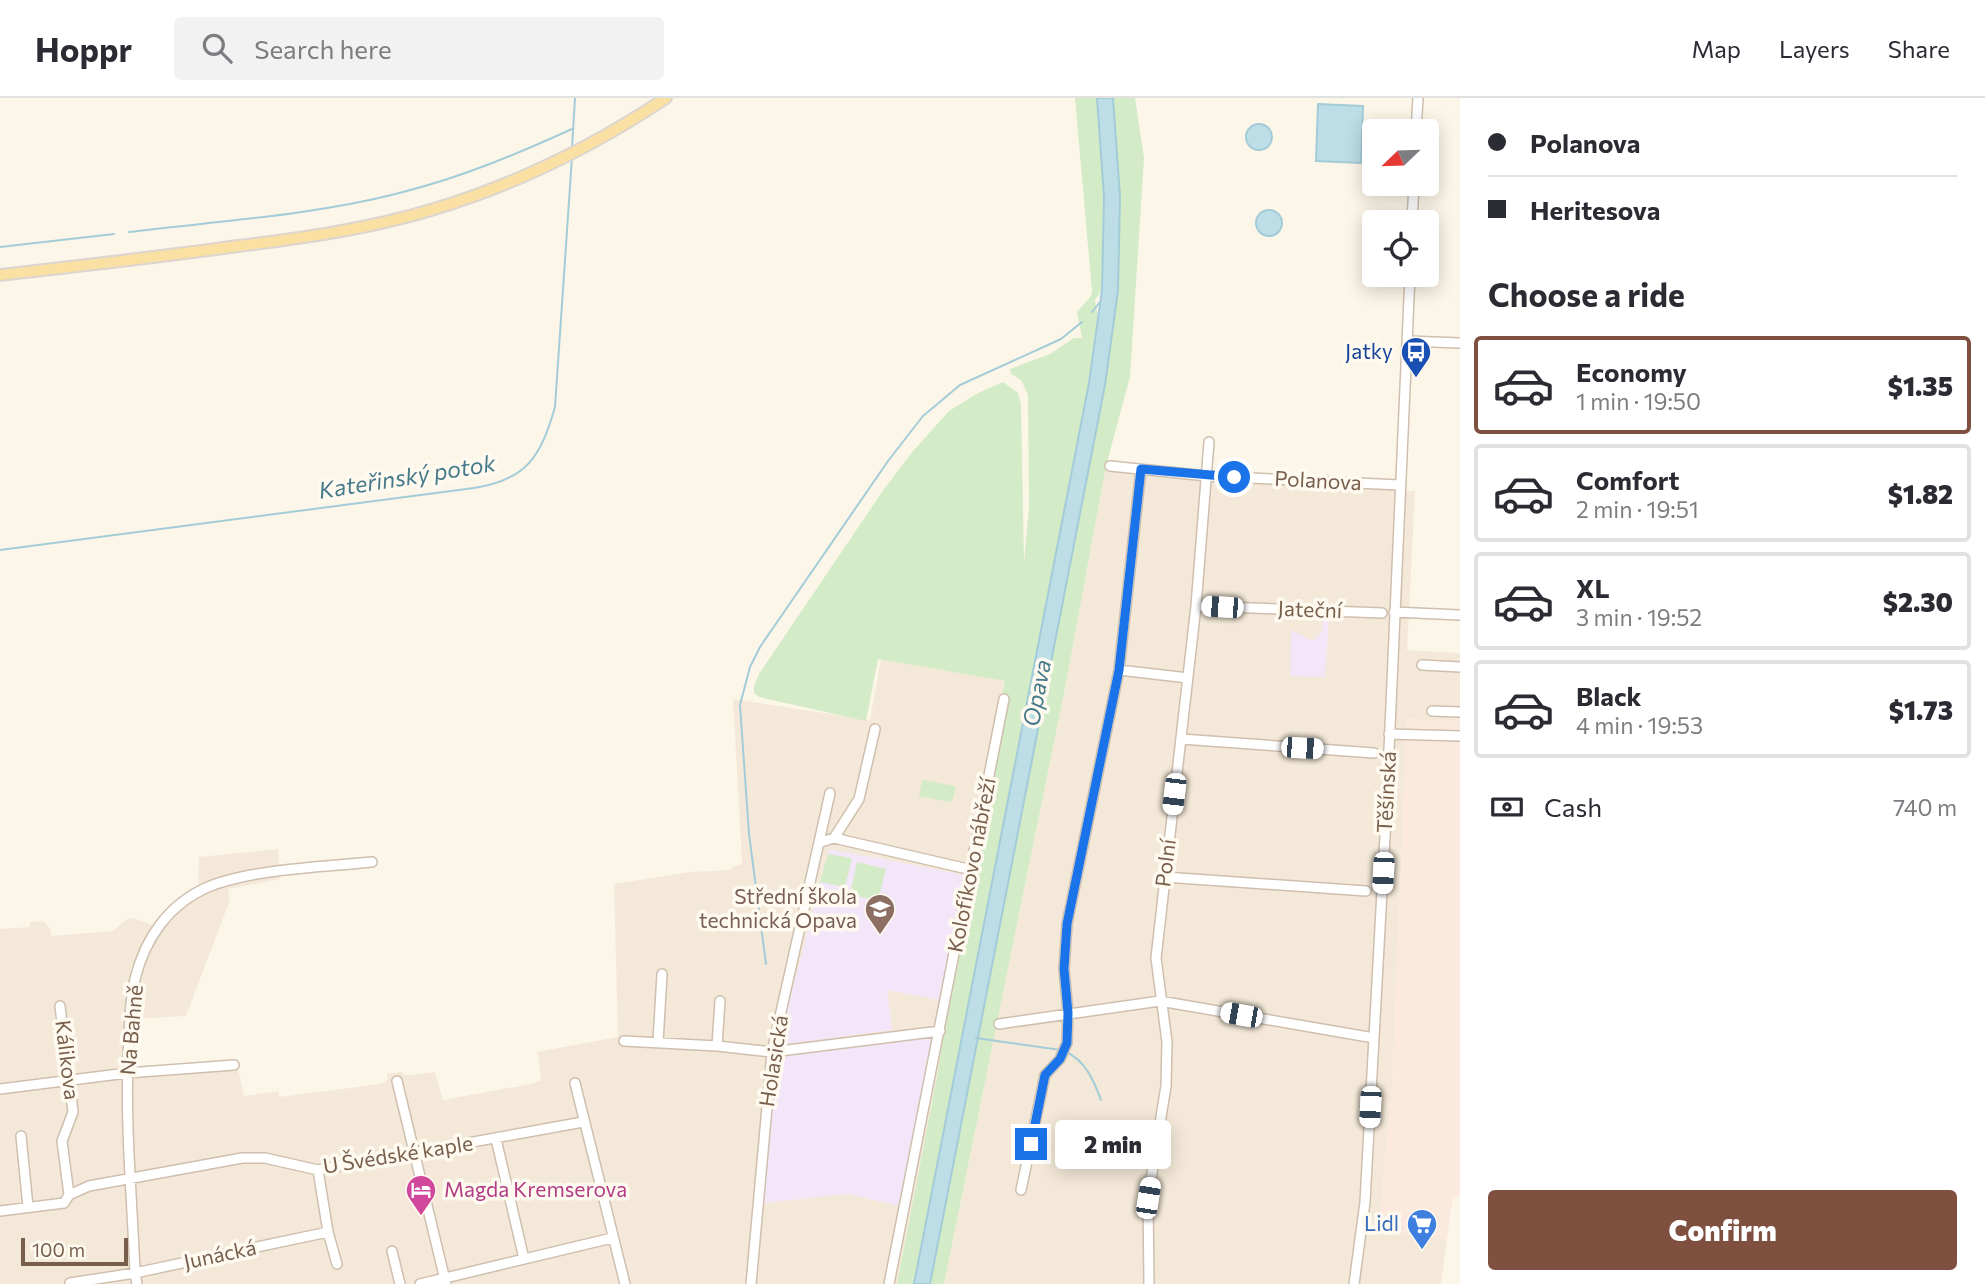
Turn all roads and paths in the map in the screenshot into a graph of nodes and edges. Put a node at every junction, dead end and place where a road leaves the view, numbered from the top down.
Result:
1 (666, 98) edge
2 (1418, 98) edge
3 (1417, 119) edge
4 (0, 275) edge
5 (1409, 287) edge
6 (1407, 341) junction
7 (1460, 343) edge
8 (1209, 442) dead end
9 (1110, 466) dead end
10 (1141, 469) junction
11 (1208, 476) junction
12 (1401, 485) junction
13 (1196, 606) junction
14 (1394, 612) junction
15 (1381, 614) dead end
16 (1460, 615) edge
17 (1422, 664) dead end
18 (1460, 667) edge
19 (1119, 670) junction
20 (1188, 678) junction
21 (1004, 699) dead end
22 (1432, 711) dead end
23 (1460, 712) edge
24 (875, 729) dead end
25 (1389, 734) junction
26 (1460, 736) edge
27 (1181, 739) junction
28 (1374, 753) dead end
29 (830, 793) dead end
30 (834, 838) junction
31 (821, 842) junction
32 (372, 862) dead end
33 (972, 870) junction
34 (1164, 877) junction
35 (1366, 891) dead end
36 (662, 974) dead end
37 (719, 1001) dead end
38 (1160, 1001) junction
39 (60, 1006) dead end
40 (1068, 1013) junction
41 (999, 1024) dead end
42 (940, 1031) junction
43 (1374, 1038) junction
44 (624, 1041) dead end
45 (658, 1042) junction
46 (717, 1046) junction
47 (772, 1052) junction
48 (234, 1065) dead end
49 (127, 1073) junction
50 (69, 1079) junction
51 (397, 1081) dead end
52 (575, 1083) dead end
53 (0, 1088) edge
54 (583, 1122) junction
55 (21, 1136) dead end
56 (496, 1139) junction
57 (414, 1153) junction
58 (318, 1170) junction
59 (131, 1178) junction
60 (1021, 1190) dead end
61 (69, 1195) junction
62 (28, 1207) junction
63 (0, 1211) edge
64 (328, 1232) junction
65 (612, 1238) junction
66 (392, 1251) dead end
67 (524, 1259) junction
68 (337, 1264) dead end
69 (135, 1273) junction
70 (445, 1281) edge
71 (70, 1283) edge
72 (137, 1284) edge
73 (400, 1284) edge
74 (420, 1284) edge
75 (625, 1284) edge
76 (751, 1284) edge
77 (889, 1284) edge
78 (1149, 1284) edge
79 (1354, 1284) edge

1 - 4 main road
2 - 3 street
5 - 6 street, Těšínská
6 - 7 street
6 - 12 street, Těšínská
8 - 11 street, Polní
9 - 10 street, Polanova
10 - 11 street, Polanova
10 - 19 street
11 - 12 street, Polanova
11 - 13 street, Polní
12 - 14 street, Těšínská
13 - 15 street, Jateční
13 - 20 street, Polní
14 - 16 street
14 - 25 street, Těšínská
17 - 18 street
19 - 20 street
19 - 40 street
20 - 27 street, Polní
21 - 33 street, Kolofíkovo nábřeží
22 - 23 street
24 - 30 street
25 - 26 street
25 - 43 street, Těšínská
27 - 28 street
27 - 34 street, Polní
29 - 31 street, Holasická
30 - 31 street
30 - 33 street
31 - 47 street, Holasická
32 - 49 street, Na Bahně
33 - 42 street, Kolofíkovo nábřeží
34 - 35 street
34 - 38 street, Polní
36 - 45 street
37 - 46 street
38 - 40 street
38 - 43 street
38 - 78 street, Polní
39 - 50 street, Kálikova
40 - 41 street
40 - 60 street
42 - 47 street
42 - 77 street, Kolofíkovo nábřeží
43 - 79 street, Těšínská
44 - 45 street
45 - 46 street
46 - 47 street
47 - 76 street, Holasická
48 - 49 street
49 - 50 street
49 - 59 street, Na Bahně
50 - 53 street
50 - 61 street, Kálikova
51 - 57 street
52 - 54 street
54 - 56 street, U Švédské kaple
54 - 65 street
55 - 62 street
56 - 57 street, U Švédské kaple
56 - 67 street
57 - 58 street, U Švédské kaple
57 - 70 street
58 - 59 street, U Švédské kaple
58 - 64 street
59 - 61 street, U Švédské kaple
59 - 69 street, Na Bahně
61 - 62 street, U Švédské kaple
62 - 63 street
64 - 68 street
64 - 69 street, Junácká
65 - 67 street
65 - 75 street
66 - 73 street
67 - 70 street
69 - 71 street, Junácká
69 - 72 street, Na Bahně
70 - 74 street

